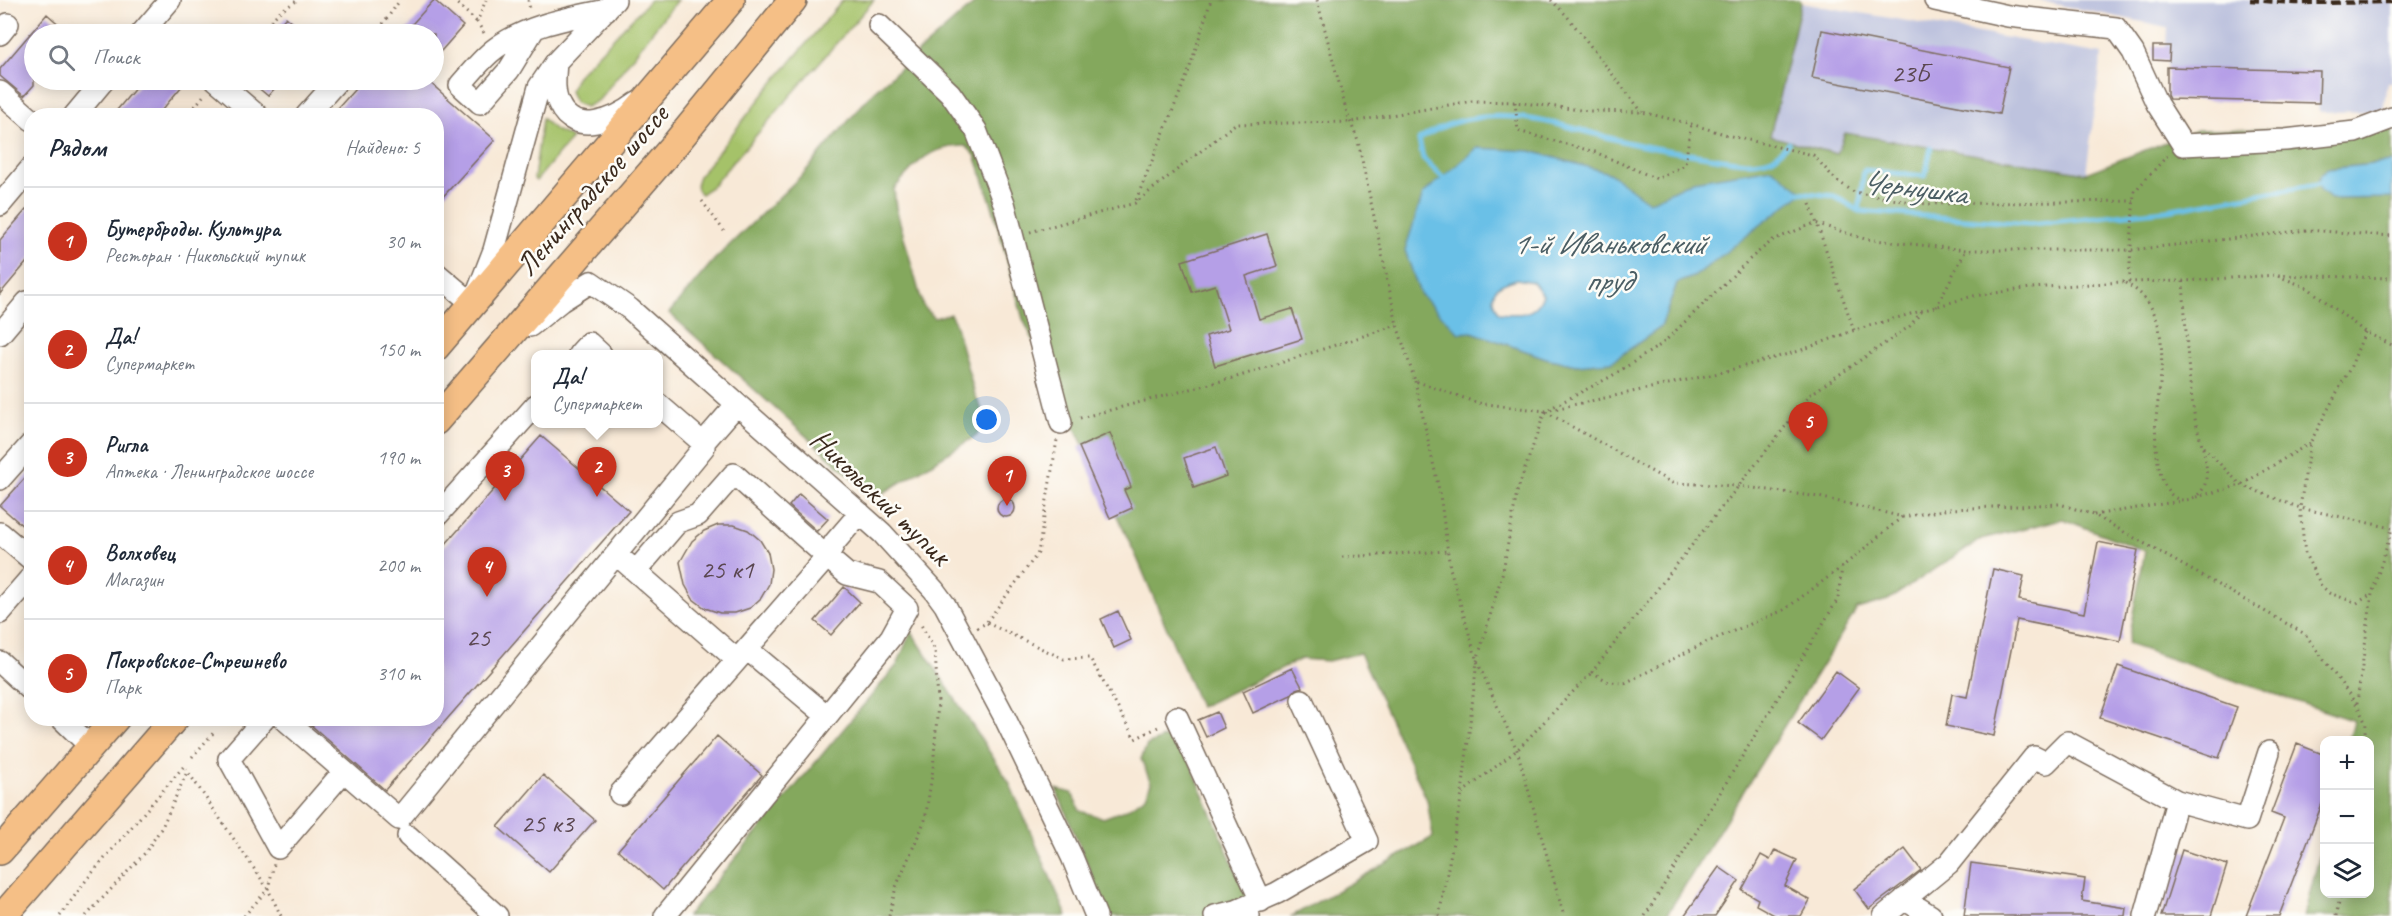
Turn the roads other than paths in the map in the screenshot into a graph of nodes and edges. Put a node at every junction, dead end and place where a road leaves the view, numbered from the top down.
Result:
1 (170, 0) edge
2 (731, 0) edge
3 (794, 0) edge
4 (1935, 0) edge
5 (610, 5) edge
6 (156, 24) edge
7 (879, 25) dead end
8 (534, 29) junction
9 (556, 62) junction
10 (656, 89) junction
11 (96, 90) edge
12 (228, 90) edge
13 (329, 90) edge
14 (0, 92) edge
15 (81, 108) edge
16 (249, 108) edge
17 (313, 108) edge
18 (24, 113) edge
19 (2392, 118) edge
20 (24, 176) edge
21 (0, 205) edge
22 (444, 280) edge
23 (473, 304) junction
24 (24, 306) edge
25 (0, 334) edge
26 (444, 338) edge
27 (661, 348) edge
28 (583, 350) edge
29 (597, 350) edge
30 (496, 352) junction
31 (737, 404) junction
32 (663, 408) edge
33 (444, 411) edge
34 (531, 411) edge
35 (1061, 423) road end
36 (703, 443) junction
37 (24, 452) edge
38 (0, 479) edge
39 (444, 508) edge
40 (860, 513) junction
41 (0, 533) edge
42 (24, 553) edge
43 (615, 554) junction
44 (827, 557) junction
45 (636, 571) junction
46 (24, 585) edge
47 (934, 590) junction
48 (909, 607) junction
49 (0, 613) edge
50 (742, 655) junction
51 (0, 662) edge
52 (24, 684) edge
53 (1302, 700) dead end
54 (827, 716) junction
55 (1177, 717) road end
56 (70, 726) edge
57 (109, 726) edge
58 (168, 726) edge
59 (257, 726) edge
60 (292, 726) edge
61 (91, 747) junction
62 (2269, 752) dead end
63 (344, 771) junction
64 (620, 794) dead end
65 (2177, 801) junction
66 (408, 836) dead end
67 (0, 851) edge
68 (1904, 899) junction
69 (1248, 909) edge
70 (3, 916) edge
71 (497, 916) edge
72 (666, 916) edge
73 (1096, 916) edge
74 (1215, 916) edge
75 (1884, 916) edge
76 (1931, 916) edge
77 (2145, 916) edge

1 - 6 street
2 - 10 main road, Ленинградское шоссе
3 - 30 main road, Ленинградское шоссе
4 - 19 street
5 - 8 street
5 - 9 street
7 - 35 street
8 - 8 street
9 - 10 street
9 - 23 street
10 - 23 main road, Ленинградское шоссе
11 - 15 street
12 - 16 street
13 - 17 street
14 - 18 street
20 - 21 street
22 - 23 street
23 - 26 main road, Ленинградское шоссе
24 - 25 street
27 - 30 street, Никольский тупик
27 - 31 street, Никольский тупик
28 - 29 street
30 - 33 main road, Ленинградское шоссе
31 - 36 street
31 - 40 street, Никольский тупик
32 - 36 street
34 - 39 street
36 - 43 street
37 - 38 street
40 - 44 street
40 - 47 street, Никольский тупик
41 - 42 street
43 - 45 street
43 - 63 street
44 - 45 street
44 - 48 street
44 - 50 street
45 - 50 street
46 - 49 street
47 - 48 street
47 - 73 street, Никольский тупик
48 - 54 street
50 - 54 street
50 - 64 street
51 - 52 street
53 - 69 street
54 - 72 street
55 - 69 street
56 - 61 street
57 - 61 main road
58 - 70 main road
59 - 63 street
60 - 63 street
61 - 67 main road
62 - 65 street
65 - 68 street
65 - 77 street
66 - 71 street
68 - 75 street
68 - 76 street
69 - 74 street

